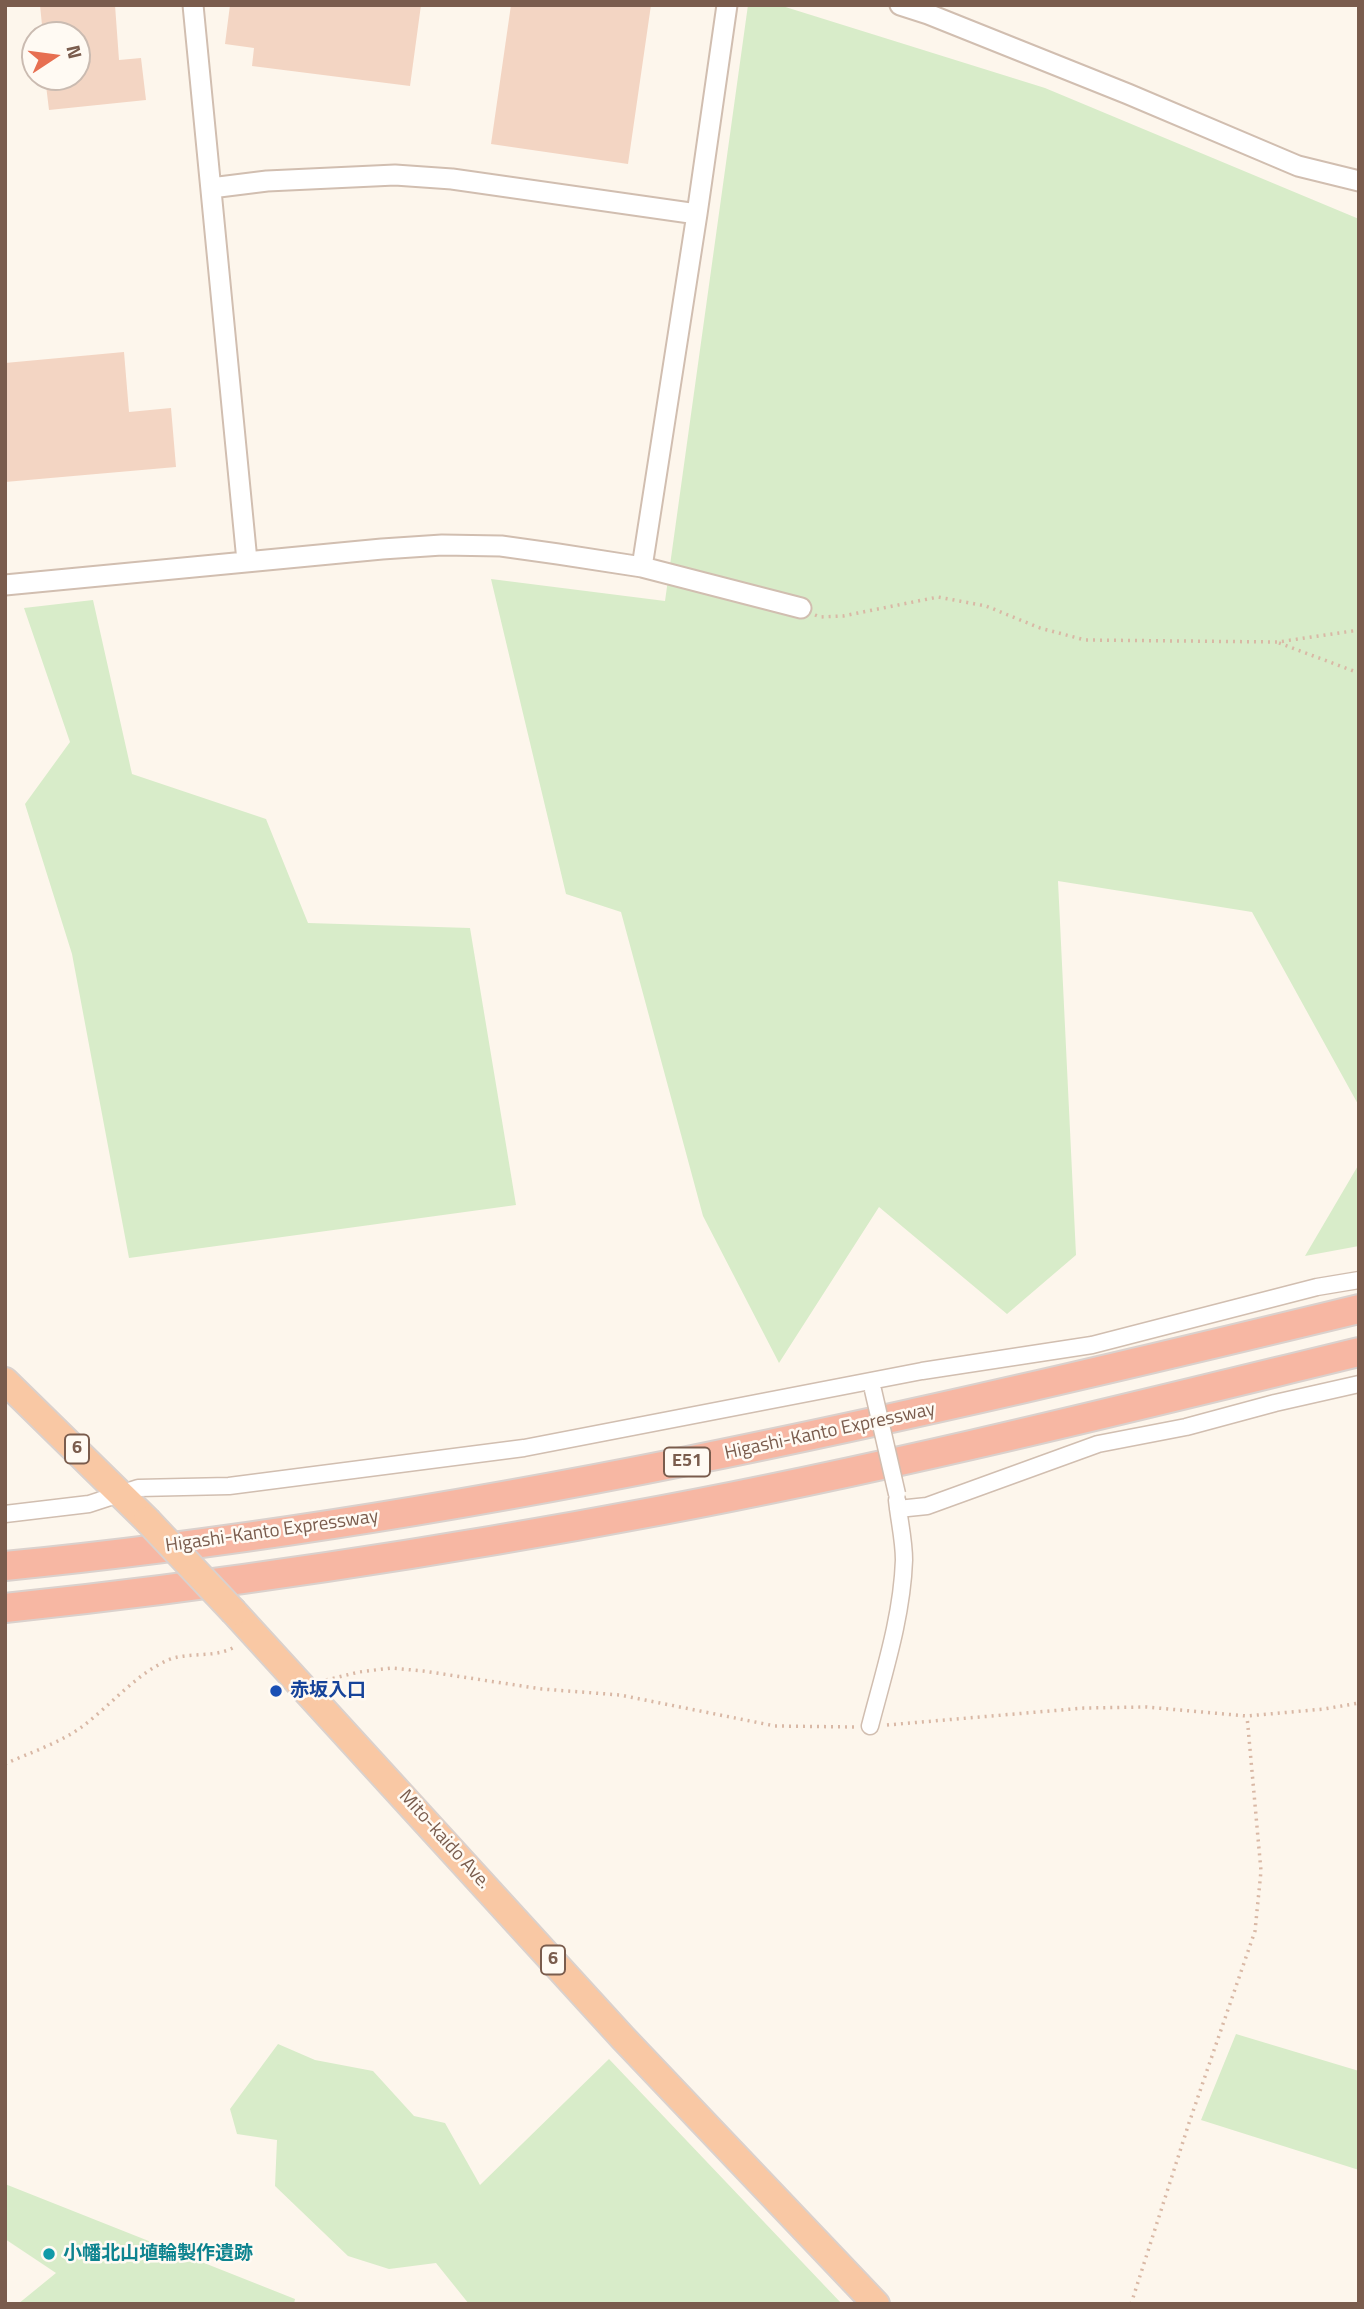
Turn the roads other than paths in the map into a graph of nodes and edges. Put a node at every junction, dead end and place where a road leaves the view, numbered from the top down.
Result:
1 (193, 5) edge
2 (727, 5) edge
3 (900, 5) edge
4 (1359, 181) edge
5 (211, 188) junction
6 (697, 214) junction
7 (247, 561) junction
8 (642, 567) junction
9 (5, 585) edge
10 (801, 608) road end
11 (1359, 1280) edge
12 (1359, 1309) edge
13 (1359, 1352) edge
14 (5, 1381) edge
15 (1359, 1384) edge
16 (871, 1385) junction
17 (122, 1493) junction
18 (897, 1502) junction
19 (5, 1514) edge
20 (5, 1566) edge
21 (5, 1608) edge
22 (870, 1726) road end
23 (876, 2304) edge

1 - 5 street
2 - 6 street
3 - 4 street
5 - 6 street
5 - 7 street
6 - 8 street
7 - 8 street
7 - 9 street
8 - 10 street
11 - 16 street
12 - 20 highway, Higashi-Kanto Expressway / E51
13 - 21 highway, Higashi-Kanto Expressway / E51
14 - 17 highway, Mito-kaido Ave. / 6
15 - 18 street
16 - 17 street
16 - 18 street, bridge
17 - 19 street
17 - 23 highway, Mito-kaido Ave. / 6, bridge
18 - 22 street

